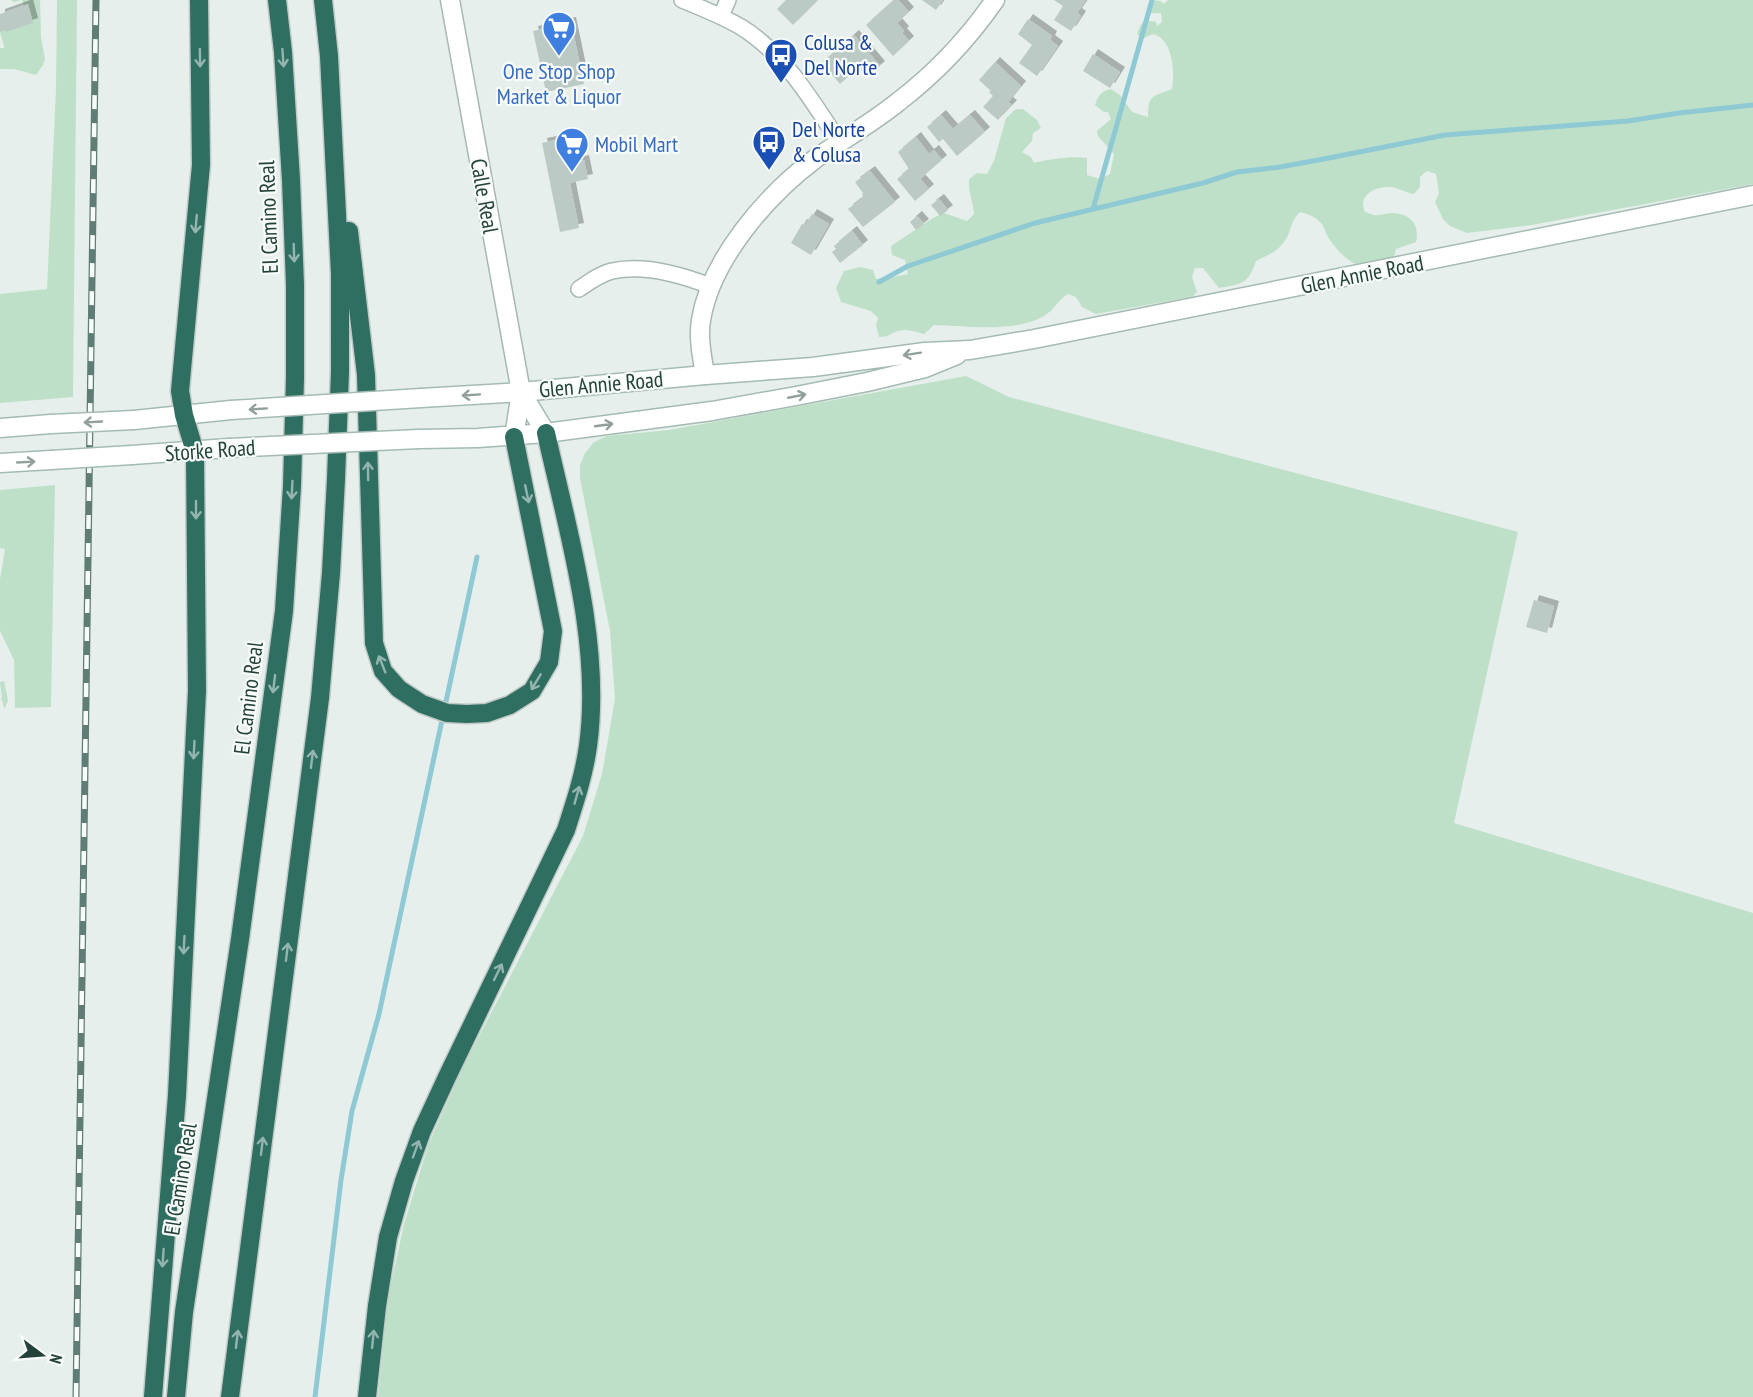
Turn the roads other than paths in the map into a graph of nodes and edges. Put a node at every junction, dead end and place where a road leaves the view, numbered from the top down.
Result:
1 (199, 0) edge
2 (277, 0) edge
3 (323, 0) edge
4 (450, 0) edge
5 (682, 0) edge
6 (728, 0) edge
7 (995, 0) edge
8 (721, 16) junction
9 (328, 56) junction
10 (840, 143) junction
11 (1753, 195) edge
12 (710, 286) junction
13 (579, 289) dead end
14 (970, 350) junction
15 (705, 375) junction
16 (521, 392) junction
17 (231, 410) joint
18 (184, 415) junction
19 (0, 428) edge
20 (546, 434) junction
21 (514, 436) junction
22 (419, 439) joint
23 (195, 452) junction
24 (0, 463) edge
25 (153, 1397) edge
26 (176, 1397) edge
27 (230, 1397) edge
28 (367, 1397) edge

1 -> 18 highway
2 -> 26 highway, El Camino Real
3 - 9 highway
4 - 16 main road, Calle Real
5 - 8 street
6 - 8 street
7 - 10 main road
8 - 10 street
21 -> 9 highway
27 -> 9 highway
10 - 12 main road
11 - 14 main road, Glen Annie Road
12 - 13 street
12 - 15 main road
14 -> 15 main road, Glen Annie Road
20 -> 14 main road, Glen Annie Road
15 - 16 main road, Glen Annie Road
16 -> 17 main road, Glen Annie Road, bridge
16 - 20 main road
16 - 21 main road
17 - 18 main road, Storke Road
18 -> 19 main road, Storke Road, bridge
18 - 23 highway
20 - 21 main road, Glen Annie Road
28 -> 20 highway
21 - 22 main road, Glen Annie Road
22 - 23 main road, Storke Road, bridge
24 -> 23 main road, Storke Road, bridge
23 -> 25 highway

